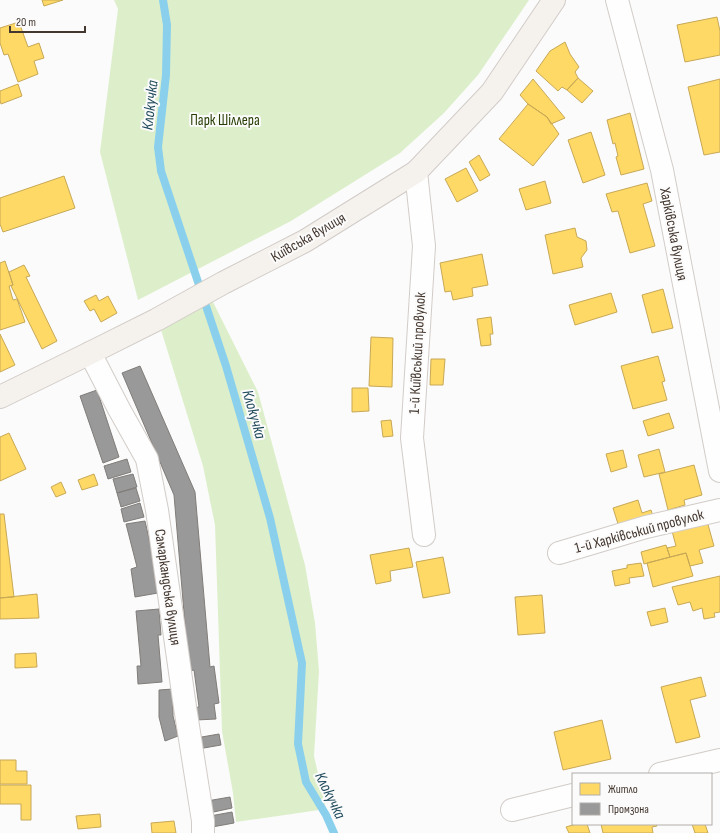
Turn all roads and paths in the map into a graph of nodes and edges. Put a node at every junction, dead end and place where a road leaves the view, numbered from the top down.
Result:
1 (554, 0) edge
2 (618, 0) edge
3 (416, 172) junction
4 (90, 354) junction
5 (0, 397) edge
6 (714, 409) edge
7 (720, 471) edge
8 (720, 510) edge
9 (424, 535) dead end
10 (559, 553) dead end
11 (720, 760) edge
12 (664, 773) edge
13 (572, 795) edge
14 (512, 810) dead end
15 (203, 833) edge

1 - 3 street, Київська вулиця
2 - 6 street, Харківська вулиця
3 - 4 street, Київська вулиця
3 - 9 street, 1-й Київський провулок
4 - 5 street, Київська вулиця
4 - 15 street, Самаркандська вулиця
6 - 7 street, Харківська вулиця
8 - 10 street, 1-й Харківський провулок
11 - 12 street
13 - 14 street

